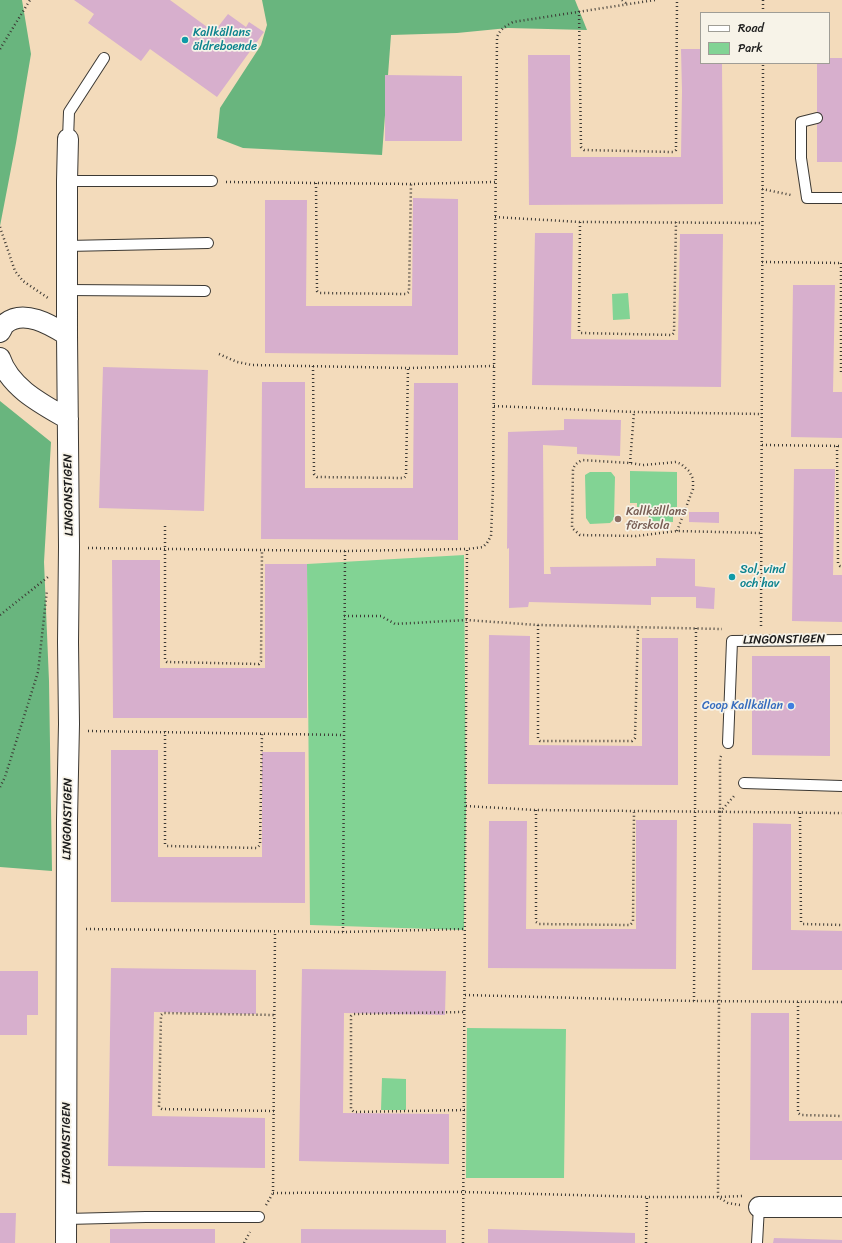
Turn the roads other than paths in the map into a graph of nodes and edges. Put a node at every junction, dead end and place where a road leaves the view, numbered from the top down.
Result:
1 (104, 58) dead end
2 (817, 118) dead end
3 (68, 139) joint
4 (67, 181) junction
5 (212, 181) road end
6 (842, 198) edge
7 (208, 243) dead end
8 (67, 246) junction
9 (206, 291) dead end
10 (67, 296) junction
11 (0, 332) edge
12 (67, 335) junction
13 (0, 358) edge
14 (68, 419) junction
15 (842, 640) edge
16 (728, 743) road end
17 (744, 783) road end
18 (842, 786) edge
19 (753, 1201) joint
20 (842, 1207) edge
21 (259, 1217) road end
22 (66, 1219) junction
23 (66, 1243) edge
24 (757, 1243) edge

1 - 3 lane
2 - 6 lane
3 - 4 street, LINGONSTIGEN
4 - 5 lane
4 - 8 street, LINGONSTIGEN
7 - 8 lane
8 - 10 street, LINGONSTIGEN
9 - 10 lane
10 - 12 street, LINGONSTIGEN
11 - 12 street
12 - 14 street, LINGONSTIGEN
13 - 14 street
14 - 22 street, LINGONSTIGEN
15 - 16 lane, LINGONSTIGEN
17 - 18 lane
19 - 20 street
19 - 24 lane
21 - 22 lane
22 - 23 street, LINGONSTIGEN

